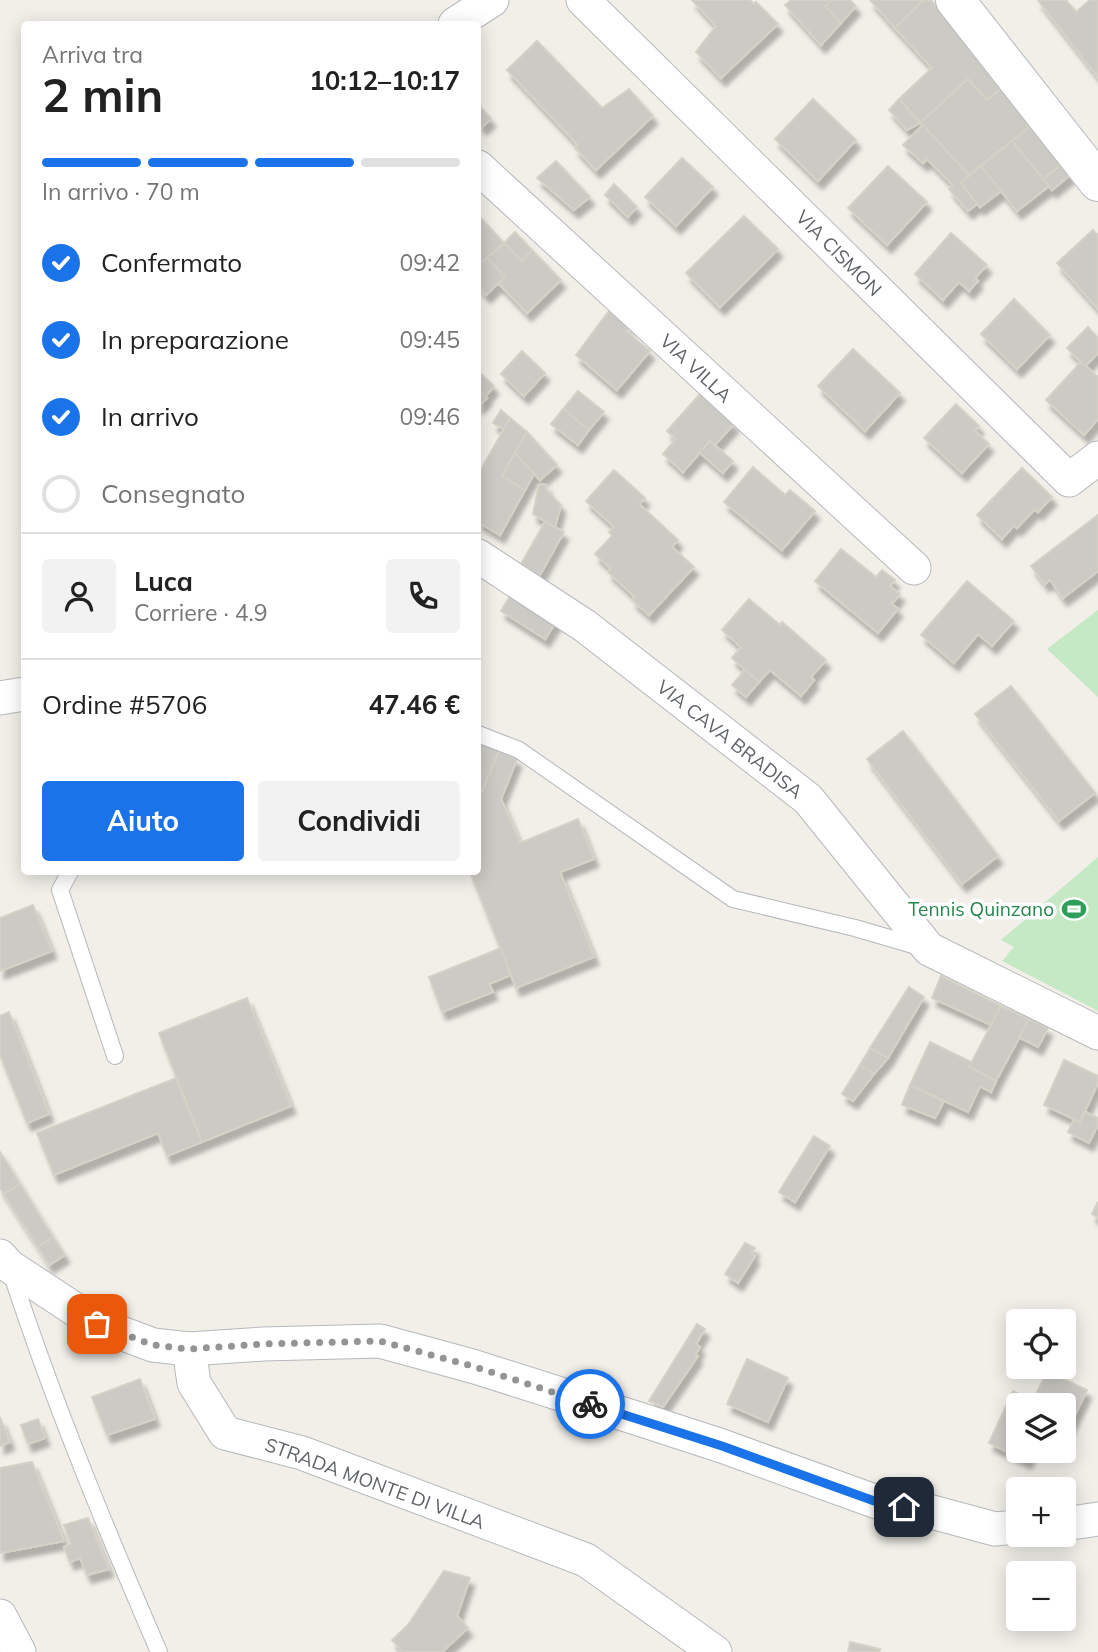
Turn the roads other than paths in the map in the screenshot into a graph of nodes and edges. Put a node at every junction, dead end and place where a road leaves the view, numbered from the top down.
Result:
1 (492, 0) edge
2 (583, 0) edge
3 (955, 0) edge
4 (460, 21) edge
5 (481, 170) edge
6 (1098, 182) edge
7 (1098, 458) edge
8 (481, 558) edge
9 (914, 568) dead end
10 (21, 694) edge
11 (0, 698) edge
12 (481, 735) edge
13 (68, 875) edge
14 (929, 949) junction
15 (1098, 1033) edge
16 (116, 1056) dead end
17 (4, 1261) edge
18 (189, 1349) junction
19 (1098, 1519) edge
20 (1076, 1522) edge
21 (1006, 1528) edge
22 (0, 1616) edge
23 (19, 1652) edge
24 (159, 1652) edge
25 (715, 1652) edge

1 - 4 street
2 - 7 street, VIA CISMON
3 - 6 street
5 - 9 street, VIA VILLA
8 - 14 street, VIA CAVA BRADISA
10 - 11 street
12 - 14 lane
13 - 16 lane
14 - 15 street, VIA CAVA BRADISA
17 - 18 street
17 - 24 lane
18 - 21 street
18 - 25 street, STRADA MONTE DI VILLA
19 - 20 street
22 - 23 street

